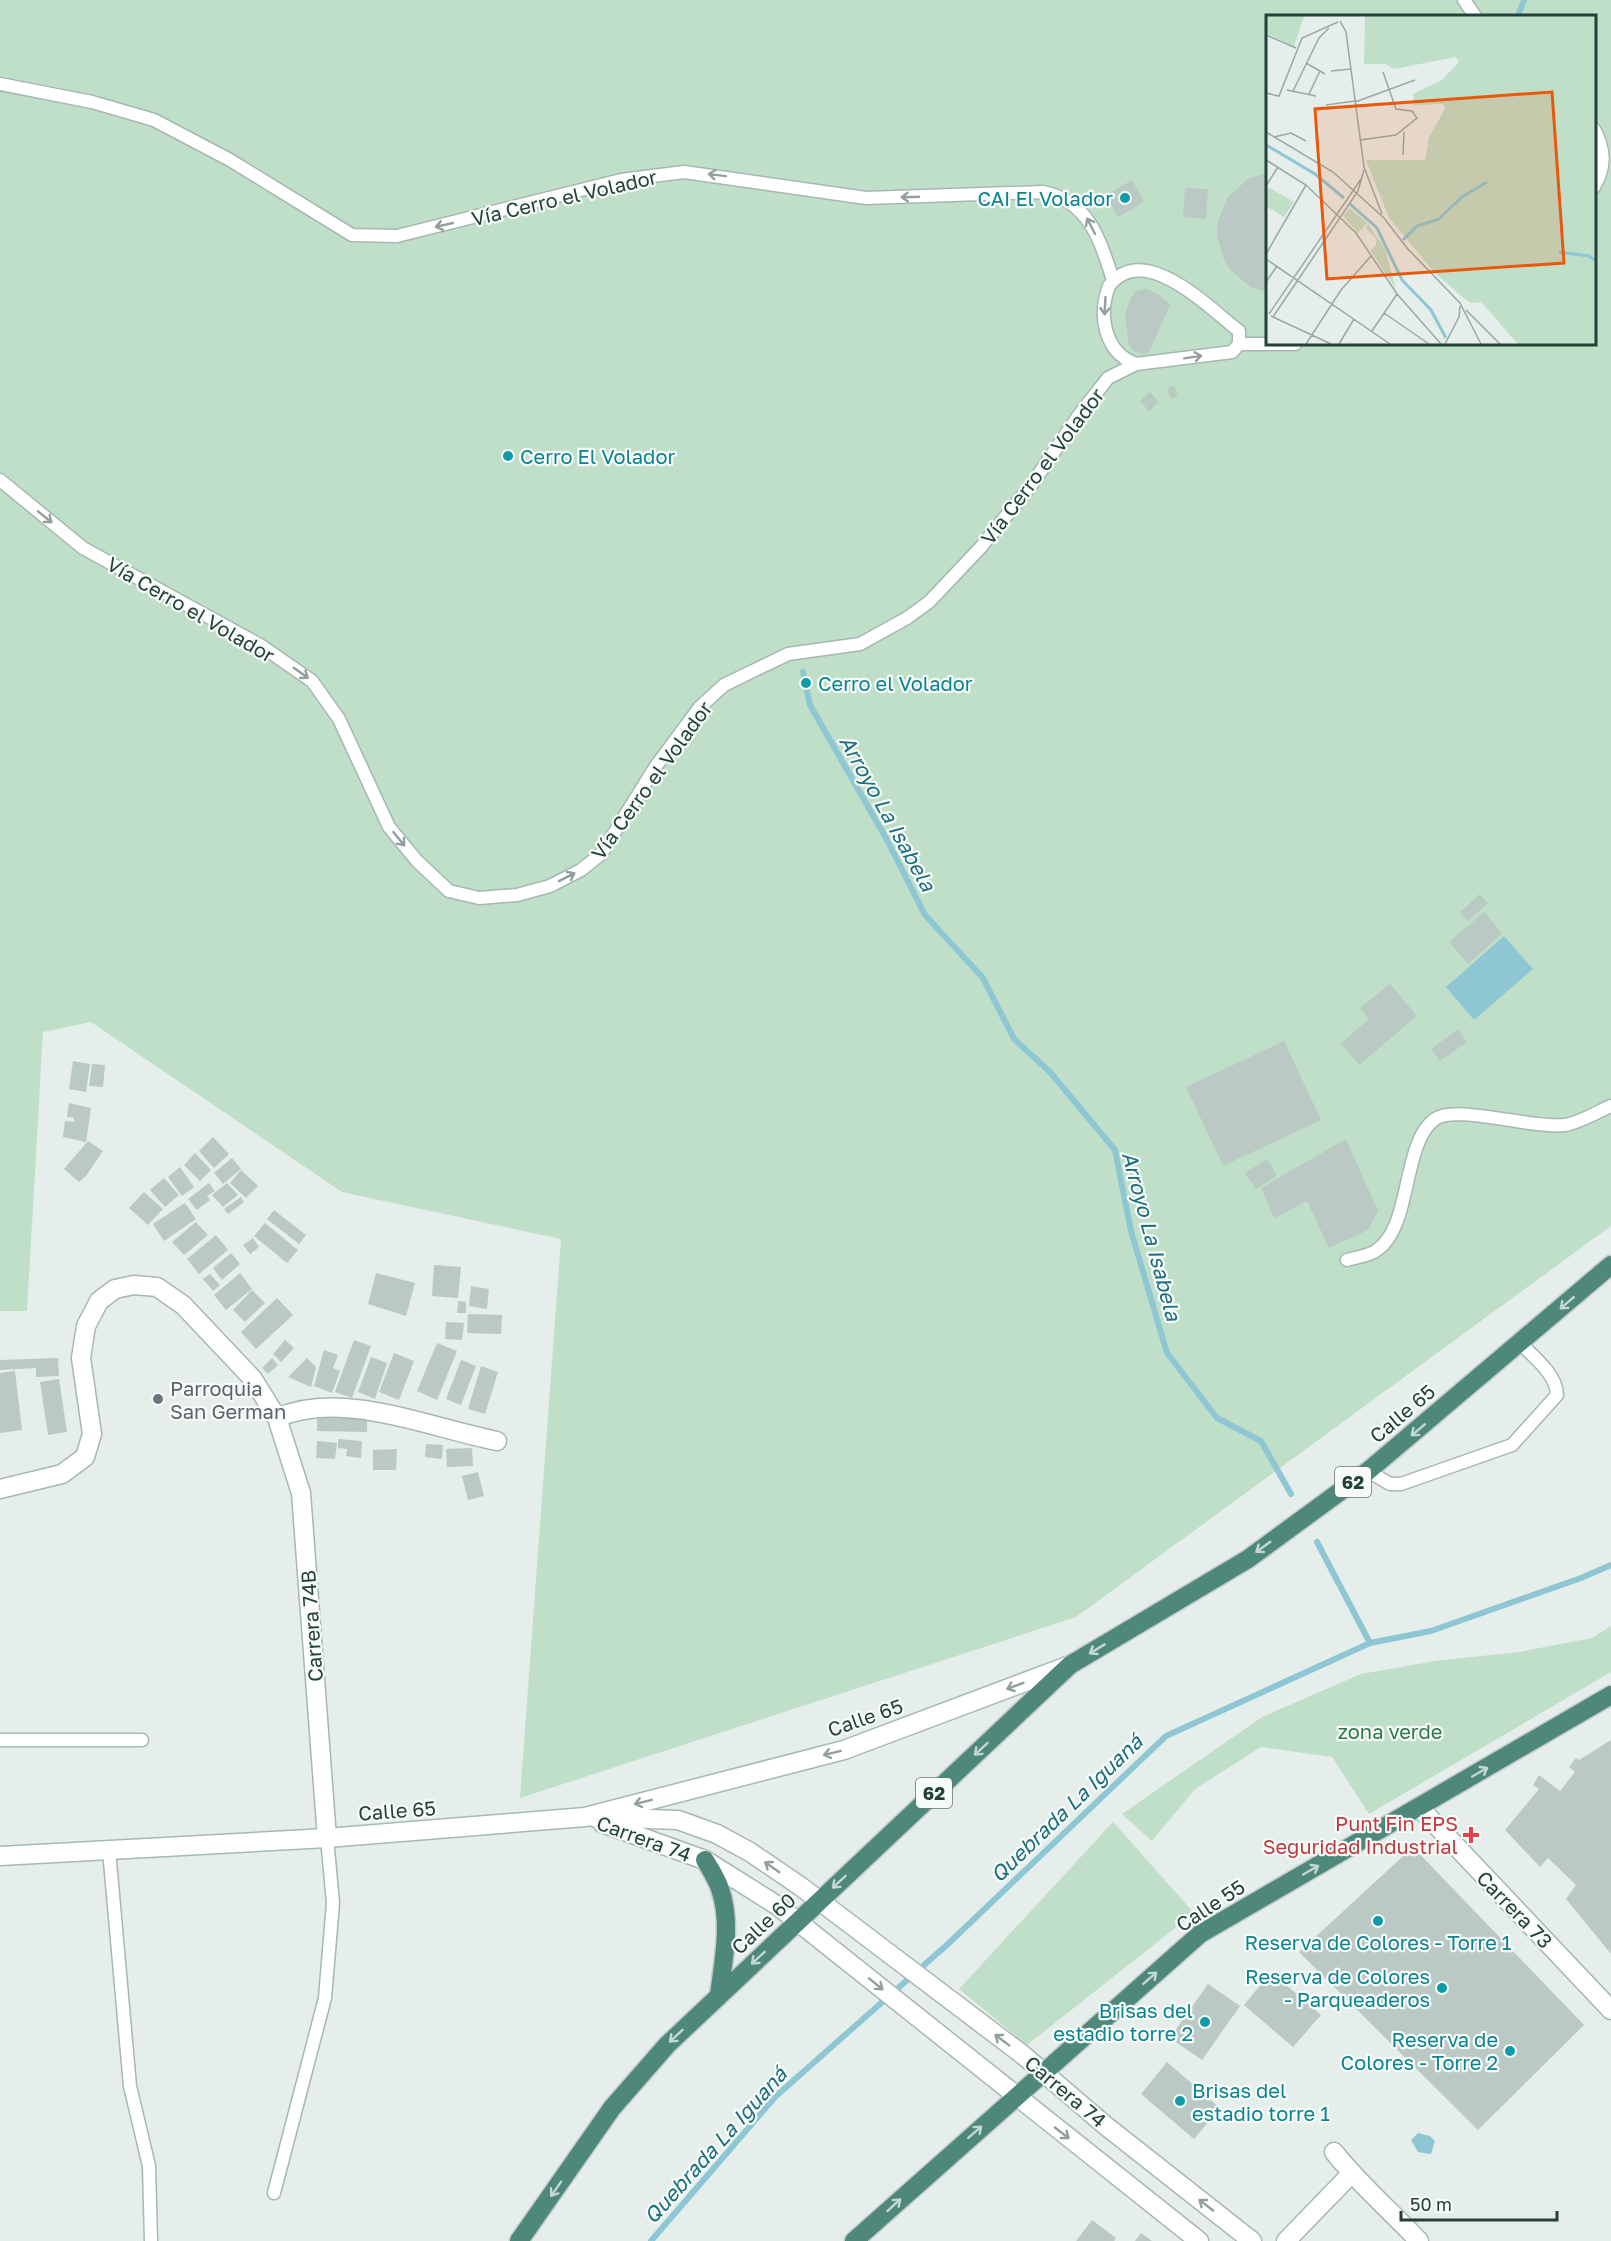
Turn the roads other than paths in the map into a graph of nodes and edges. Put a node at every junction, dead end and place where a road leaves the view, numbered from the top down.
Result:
1 (1464, 0) edge
2 (1474, 15) edge
3 (0, 84) edge
4 (1596, 133) edge
5 (1596, 184) edge
6 (1113, 280) junction
7 (1239, 344) junction
8 (1266, 344) edge
9 (1136, 364) junction
10 (0, 480) edge
11 (1611, 1106) edge
12 (1347, 1260) dead end
13 (1611, 1265) edge
14 (1520, 1343) junction
15 (277, 1418) junction
16 (497, 1441) dead end
17 (1368, 1471) junction
18 (0, 1489) edge
19 (1070, 1665) junction
20 (1611, 1695) edge
21 (0, 1740) edge
22 (142, 1740) dead end
23 (1419, 1807) junction
24 (585, 1817) junction
25 (327, 1838) junction
26 (109, 1850) junction
27 (0, 1856) edge
28 (705, 1860) junction
29 (820, 1901) junction
30 (798, 1922) junction
31 (719, 1996) junction
32 (1611, 2010) edge
33 (1043, 2072) junction
34 (1017, 2096) junction
35 (1334, 2152) dead end
36 (1351, 2174) junction
37 (274, 2193) dead end
38 (152, 2241) edge
39 (519, 2241) edge
40 (854, 2241) edge
41 (1199, 2241) edge
42 (1252, 2241) edge
43 (1286, 2241) edge
44 (1419, 2241) edge

1 - 2 lane
6 -> 3 lane, Vía Cerro el Volador
4 - 5 lane
6 - 7 lane
6 -> 9 lane
7 - 8 lane
9 -> 7 lane
10 -> 9 lane, Vía Cerro el Volador
11 - 12 lane
13 -> 14 highway, Calle 65 / 62
14 -> 17 highway, Calle 65 / 62
14 - 17 lane
15 - 16 street
15 - 18 street, Carrera 74B
15 - 25 street, Carrera 74B
17 -> 19 highway, Calle 65 / 62
19 -> 24 street, Calle 65
19 -> 29 highway, Calle 60 / 62
23 -> 20 highway, Calle 55
21 - 22 lane
23 - 32 street, Carrera 73
33 -> 23 highway, Calle 55
24 - 25 street, Calle 65
24 - 28 street, Carrera 74
29 -> 24 street, Carrera 74
25 - 26 street, Calle 65
25 - 37 lane
26 - 27 street, Calle 65
26 - 38 lane
28 - 30 street, Carrera 74
28 - 31 highway
29 - 30 highway, Calle 60 / 62
33 -> 29 street, Carrera 74
30 -> 31 highway, Calle 60 / 62
30 -> 34 street, Carrera 74
31 -> 39 highway, Calle 60 / 62
33 - 34 highway, Calle 55
42 -> 33 street, Carrera 74
40 -> 34 highway, Calle 55
34 -> 41 street, Carrera 74
35 - 36 street
36 - 43 street
36 - 44 street

